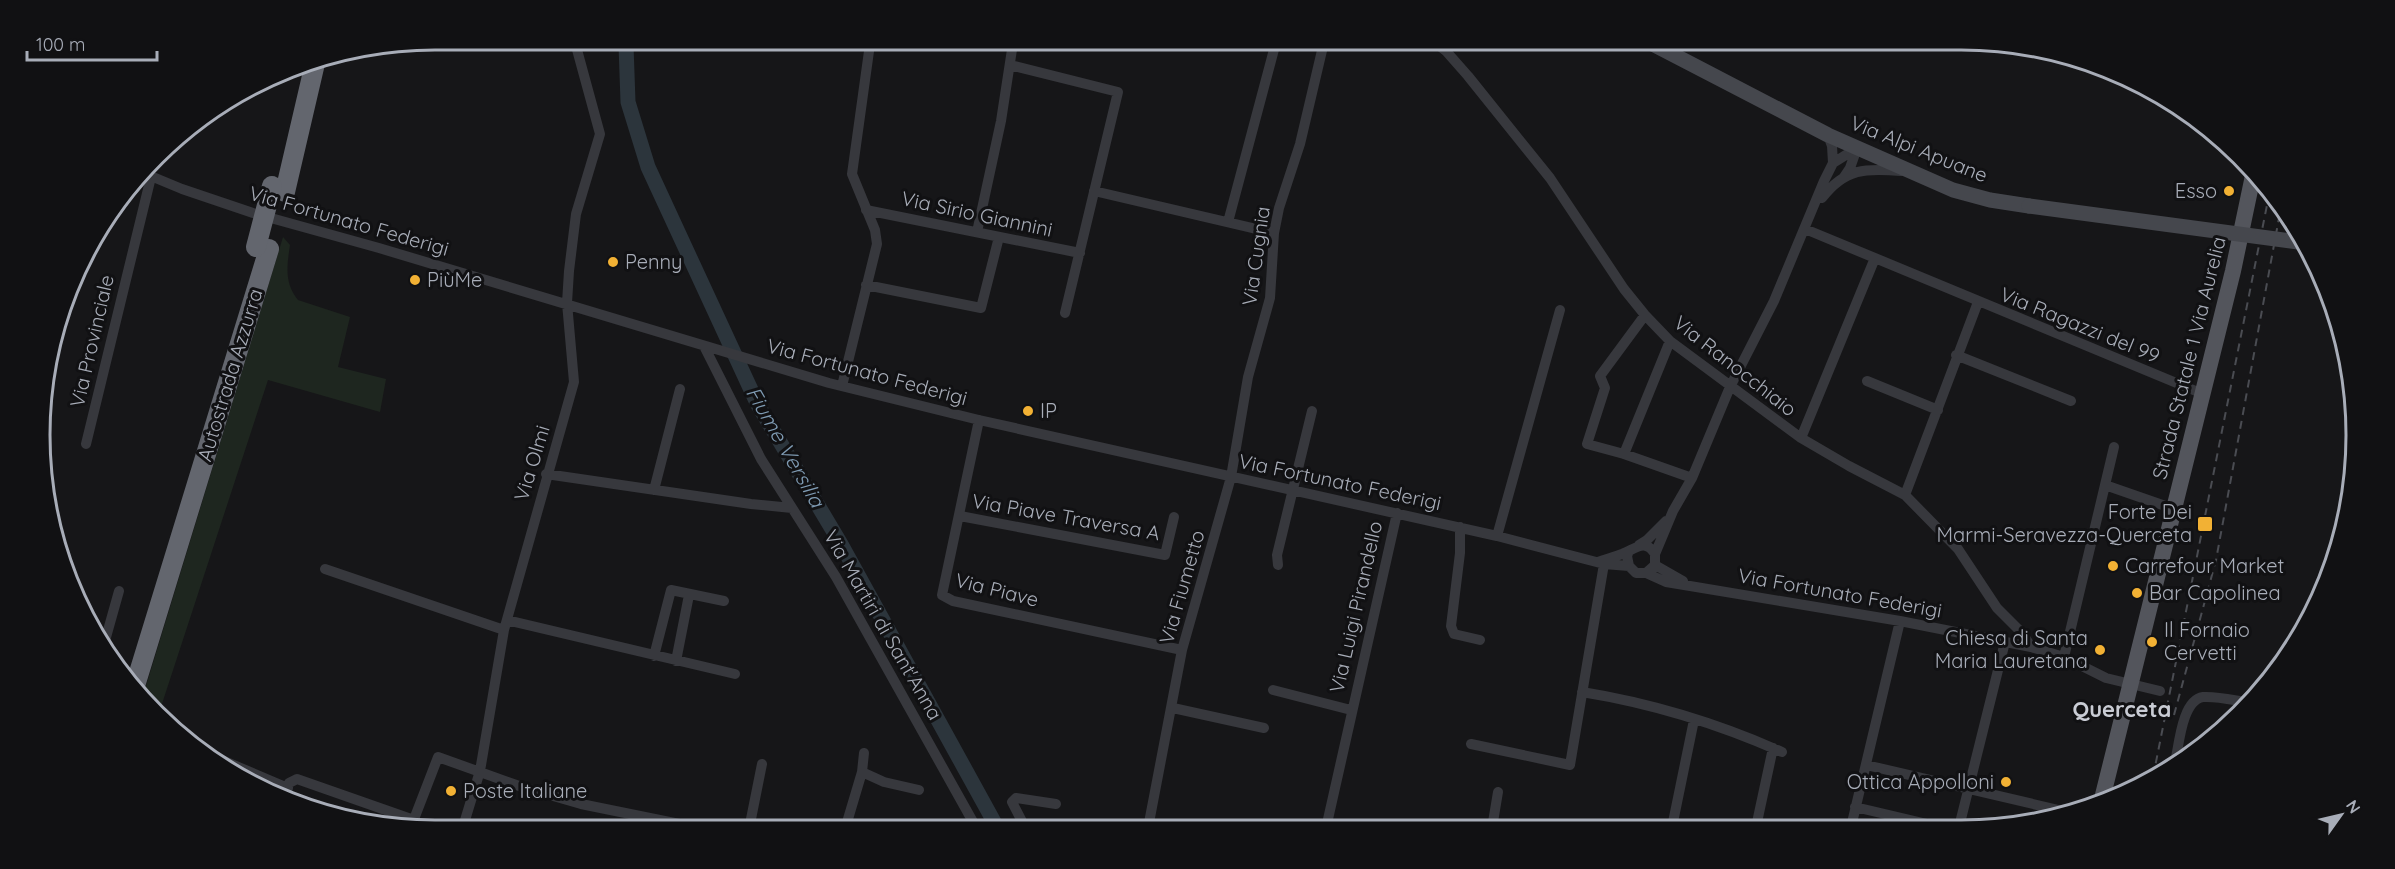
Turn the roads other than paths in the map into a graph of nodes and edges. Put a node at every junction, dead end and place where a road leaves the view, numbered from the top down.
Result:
1 (577, 50) edge
2 (869, 50) edge
3 (1012, 50) edge
4 (1274, 50) edge
5 (1322, 50) edge
6 (1445, 50) edge
7 (1663, 50) edge
8 (1010, 65) junction
9 (313, 69) edge
10 (300, 74) edge
11 (1828, 135) junction
12 (1857, 148) junction
13 (1833, 163) junction
14 (1912, 172) junction
15 (150, 175) edge
16 (1844, 177) junction
17 (144, 182) edge
18 (2251, 183) edge
19 (278, 189) junction
20 (1094, 191) junction
21 (1814, 208) junction
22 (866, 210) junction
23 (1228, 222) junction
24 (1805, 229) junction
25 (977, 232) junction
26 (1274, 232) junction
27 (999, 237) junction
28 (2294, 241) edge
29 (262, 248) junction
30 (1080, 253) junction
31 (1875, 258) junction
32 (866, 285) junction
33 (1978, 302) junction
34 (567, 303) junction
35 (1560, 310) dead end
36 (1065, 313) dead end
37 (1645, 315) junction
38 (1670, 341) junction
39 (704, 346) junction
40 (1956, 355) junction
41 (1867, 381) dead end
42 (842, 386) junction
43 (1730, 387) junction
44 (680, 389) dead end
45 (2203, 394) junction
46 (2071, 401) dead end
47 (1938, 410) junction
48 (1312, 411) dead end
49 (979, 420) junction
50 (1801, 438) junction
51 (86, 444) dead end
52 (2114, 447) dead end
53 (1624, 454) junction
54 (546, 474) junction
55 (1231, 477) junction
56 (1692, 478) junction
57 (2105, 484) junction
58 (1293, 489) junction
59 (654, 490) junction
60 (1905, 495) junction
61 (792, 508) junction
62 (2174, 509) junction
63 (1673, 511) junction
64 (1397, 513) junction
65 (960, 516) junction
66 (1174, 518) dead end
67 (1460, 527) junction
68 (1497, 536) junction
69 (1634, 548) junction
70 (1600, 563) junction
71 (1652, 564) junction
72 (1278, 565) dead end
73 (1629, 566) junction
74 (325, 569) dead end
75 (119, 591) dead end
76 (689, 596) junction
77 (724, 601) dead end
78 (1900, 621) junction
79 (505, 625) junction
80 (106, 636) edge
81 (1480, 640) dead end
82 (2005, 642) junction
83 (2031, 647) junction
84 (1182, 650) junction
85 (654, 656) junction
86 (2064, 657) junction
87 (676, 661) junction
88 (127, 666) edge
89 (735, 674) dead end
90 (137, 678) edge
91 (2130, 685) junction
92 (1273, 690) dead end
93 (1582, 692) junction
94 (2160, 692) dead end
95 (2238, 701) edge
96 (1173, 708) junction
97 (1351, 710) junction
98 (1694, 720) junction
99 (1264, 728) dead end
100 (1471, 744) dead end
101 (2178, 752) edge
102 (864, 753) dead end
103 (762, 764) dead end
104 (1866, 765) junction
105 (480, 771) junction
106 (862, 772) junction
107 (1970, 788) junction
108 (288, 790) edge
109 (919, 790) dead end
110 (1498, 792) dead end
111 (2104, 792) edge
112 (1056, 804) dead end
113 (1856, 807) junction
114 (2051, 808) edge
115 (396, 817) edge
116 (415, 819) edge
117 (465, 820) edge
118 (660, 820) edge
119 (750, 820) edge
120 (848, 820) edge
121 (972, 820) edge
122 (1021, 820) edge
123 (1150, 820) edge
124 (1328, 820) edge
125 (1493, 820) edge
126 (1673, 820) edge
127 (1758, 820) edge
128 (1853, 820) edge
129 (1911, 820) edge
130 (1961, 820) edge

1 - 34 street, Via Olmi
2 - 22 street
3 - 8 street
4 - 23 street
5 - 26 street, Via Cugnia
6 - 37 street, Via Ranocchiaio
7 - 11 main road, Via Alpi Apuane
8 - 20 street
8 - 25 street
9 - 19 highway, Autostrada Azzurra
10 - 19 highway, Autostrada Azzurra
11 - 12 main road, Via Alpi Apuane
11 - 13 street
12 - 13 street
12 - 14 main road, Via Alpi Apuane
12 - 16 street
13 - 21 street
14 - 16 street
14 - 28 main road, Via Alpi Apuane, bridge
15 - 34 street, Via Fortunato Federigi
16 - 21 street
17 - 51 street, Via Provinciale
18 - 45 main road, Strada Statale 1 Via Aurelia
19 - 29 highway, Autostrada Azzurra
20 - 23 street
20 - 30 street
21 - 24 street
22 - 25 street, Via Sirio Giannini
22 - 32 street
23 - 26 street
24 - 31 street, Via Ragazzi del 99
24 - 43 street
25 - 27 street, Via Sirio Giannini
26 - 55 street, Via Cugnia
27 - 30 street, Via Sirio Giannini
27 - 32 street
29 - 88 highway, Autostrada Azzurra
29 - 90 highway, Autostrada Azzurra
30 - 36 street
31 - 33 street, Via Ragazzi del 99
31 - 50 street
32 - 42 street
33 - 40 street, Via Ragazzi del 99
33 - 45 street, Via Ragazzi del 99
34 - 39 street, Via Fortunato Federigi
34 - 54 street, Via Olmi
35 - 68 street
37 - 38 street, Via Ranocchiaio
37 - 53 street
38 - 43 street, Via Ranocchiaio
38 - 53 street
39 - 42 street, Via Fortunato Federigi
39 - 61 street, Via Martiri di Sant'Anna
40 - 46 street
40 - 47 street, Via Ragazzi del 99
41 - 47 street
42 - 49 street, Via Fortunato Federigi
43 - 50 street, Via Ranocchiaio
43 - 56 street
44 - 59 street
45 - 62 main road, Strada Statale 1 Via Aurelia
47 - 60 street, Via Ragazzi del 99
48 - 58 street
49 - 55 street, Via Fortunato Federigi
49 - 65 street, Via Piave
50 - 60 street, Via Ranocchiaio
52 - 57 street
53 - 56 street
54 - 59 street
54 - 79 street, Via Olmi
55 - 58 street, Via Fortunato Federigi
55 - 84 street, Via Fiumetto
56 - 63 street
57 - 62 street
57 - 86 street
58 - 64 street, Via Fortunato Federigi
58 - 72 street
59 - 61 street
60 - 83 street, Via Ranocchiaio
61 - 121 street, Via Martiri di Sant'Anna
62 - 91 main road, Strada Statale 1 Via Aurelia
63 - 69 street
63 - 71 street
64 - 67 street, Via Fortunato Federigi
64 - 97 street, Via Luigi Pirandello
65 - 66 street, Via Piave Traversa A
65 - 84 street, Via Piave
67 - 68 street, Via Fortunato Federigi
67 - 81 street
68 - 70 street, Via Fortunato Federigi
69 - 70 street
69 - 71 street
69 - 73 street
70 - 73 street, Via Fortunato Federigi
70 - 93 street
71 - 73 street
71 - 78 street, Via Fortunato Federigi
74 - 79 street
75 - 80 street
76 - 77 street
76 - 85 street
76 - 87 street
78 - 82 street, Via Fortunato Federigi
78 - 104 street
79 - 85 street
79 - 105 street, Via Olmi
82 - 83 street, Via Fortunato Federigi
82 - 107 street
83 - 86 street, Via Fortunato Federigi
84 - 96 street, Via Fiumetto
85 - 87 street
86 - 91 street, Via Fortunato Federigi
87 - 89 street
91 - 94 street, Via Fortunato Federigi
91 - 111 main road, Strada Statale 1 Via Aurelia
92 - 97 street, Via Luigi Pirandello
93 - 98 street
93 - 100 street
95 - 101 street
96 - 99 street
96 - 123 street, Via Fiumetto
97 - 124 street, Via Luigi Pirandello
98 - 126 street
98 - 127 street
102 - 106 street
103 - 119 street
104 - 107 street
104 - 113 street
105 - 116 street
105 - 117 street, Via Olmi
105 - 118 street
106 - 109 street
106 - 120 street
107 - 114 street
107 - 130 street
108 - 115 street
110 - 125 street
112 - 122 street
113 - 128 street
113 - 129 street

